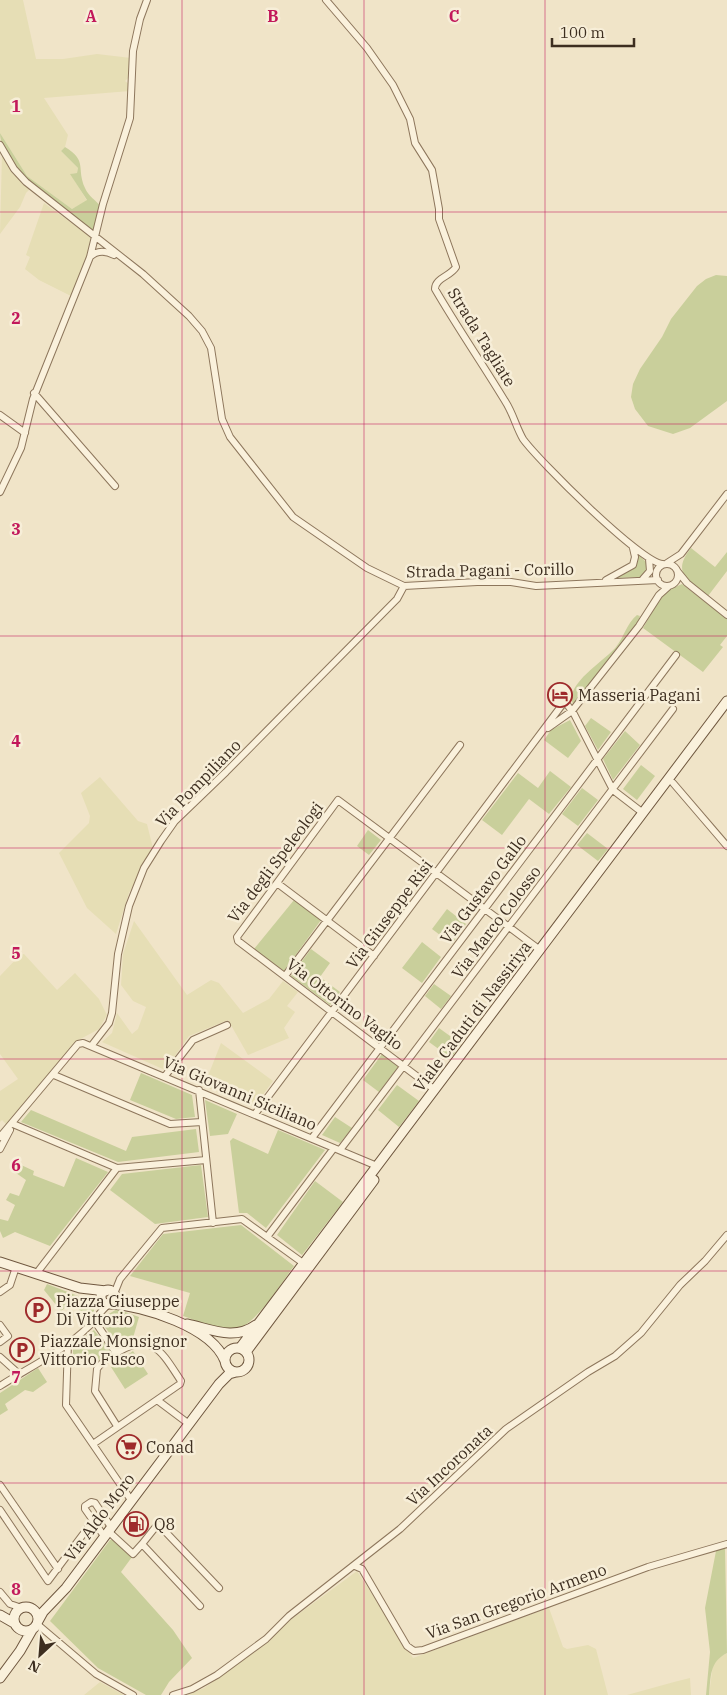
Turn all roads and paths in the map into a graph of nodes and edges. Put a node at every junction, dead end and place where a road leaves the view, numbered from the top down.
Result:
1 (147, 0) edge
2 (326, 0) edge
3 (0, 145) edge
4 (96, 238) junction
5 (90, 257) junction
6 (125, 260) junction
7 (34, 393) junction
8 (0, 415) edge
9 (25, 433) junction
10 (115, 486) dead end
11 (0, 492) edge
12 (727, 494) edge
13 (634, 548) junction
14 (685, 549) junction
15 (649, 559) junction
16 (665, 564) junction
17 (657, 571) junction
18 (678, 571) junction
19 (642, 580) junction
20 (677, 580) junction
21 (658, 581) junction
22 (602, 582) junction
23 (686, 583) junction
24 (404, 586) junction
25 (669, 586) junction
26 (656, 598) junction
27 (727, 615) edge
28 (676, 655) dead end
29 (727, 701) edge
30 (673, 709) dead end
31 (727, 710) edge
32 (572, 711) junction
33 (544, 730) junction
34 (460, 745) dead end
35 (596, 759) junction
36 (672, 783) junction
37 (613, 790) junction
38 (643, 813) junction
39 (389, 838) junction
40 (727, 846) edge
41 (437, 874) junction
42 (277, 883) junction
43 (485, 909) junction
44 (327, 920) junction
45 (509, 927) junction
46 (238, 942) joint
47 (540, 950) junction
48 (374, 956) junction
49 (285, 976) junction
50 (333, 1011) junction
51 (227, 1025) dead end
52 (92, 1045) junction
53 (380, 1048) junction
54 (404, 1066) junction
55 (54, 1075) junction
56 (165, 1076) junction
57 (199, 1090) junction
58 (435, 1090) junction
59 (255, 1114) junction
60 (202, 1122) junction
61 (13, 1124) junction
62 (0, 1137) edge
63 (312, 1138) junction
64 (0, 1149) edge
65 (337, 1149) junction
66 (206, 1160) junction
67 (377, 1166) junction
68 (117, 1168) junction
69 (213, 1223) junction
70 (727, 1235) edge
71 (267, 1237) junction
72 (0, 1262) edge
73 (303, 1264) junction
74 (16, 1267) junction
75 (36, 1274) junction
76 (0, 1292) edge
77 (107, 1299) junction
78 (94, 1320) junction
79 (182, 1322) junction
80 (260, 1322) junction
81 (0, 1325) edge
82 (0, 1342) edge
83 (68, 1342) junction
84 (216, 1346) junction
85 (239, 1350) junction
86 (116, 1353) junction
87 (0, 1357) edge
88 (225, 1363) junction
89 (236, 1372) junction
90 (19, 1374) junction
91 (219, 1384) junction
92 (0, 1386) edge
93 (157, 1400) junction
94 (189, 1424) junction
95 (117, 1426) junction
96 (93, 1444) junction
97 (0, 1485) edge
98 (131, 1500) junction
99 (0, 1510) edge
100 (93, 1521) junction
101 (29, 1527) junction
102 (108, 1531) junction
103 (18, 1536) junction
104 (142, 1544) junction
105 (727, 1544) edge
106 (355, 1566) junction
107 (58, 1569) junction
108 (219, 1588) dead end
109 (0, 1592) edge
110 (57, 1596) junction
111 (200, 1606) dead end
112 (0, 1614) edge
113 (20, 1616) junction
114 (36, 1625) junction
115 (24, 1644) junction
116 (0, 1678) edge
117 (133, 1695) edge
118 (172, 1695) edge

1 - 4 street
2 - 13 street, Strada Tagliate
3 - 4 street, Strada Pagani - Corillo
4 - 5 street
4 - 6 street, Strada Pagani - Corillo
5 - 6 street
5 - 7 street
6 - 24 street, Strada Pagani - Corillo
7 - 9 street
7 - 10 street
8 - 9 street
9 - 11 street
12 - 14 street
13 - 15 street, Strada Tagliate
13 - 22 street
14 - 16 street, Strada Pagani - Corillo
14 - 18 street
15 - 16 street, Strada Tagliate
15 - 19 street
16 - 17 street, Strada Pagani - Corillo
16 - 18 street
17 - 19 street, Strada Pagani - Corillo
17 - 21 street
18 - 20 street
18 - 23 street
19 - 21 street, Strada Pagani - Corillo
19 - 22 street, Strada Pagani - Corillo
20 - 23 street
20 - 25 street
21 - 25 street, Strada Pagani - Corillo
21 - 26 street, Via Giuseppe Risi
22 - 24 street, Strada Pagani - Corillo
23 - 27 street
24 - 52 street, Via Pompiliano
25 - 26 street, Via Giuseppe Risi
26 - 32 street, Via Giuseppe Risi
28 - 35 street, Via Gustavo Gallo
29 - 38 main road, Viale Caduti di Nassiriya
30 - 37 street, Via Marco Colosso
31 - 36 main road, Viale Caduti di Nassiriya
32 - 33 street, Via Giuseppe Risi
32 - 33 street, Via Giuseppe Risi
32 - 35 street
33 - 41 street, Via Giuseppe Risi
34 - 39 street
35 - 37 street
35 - 43 street, Via Gustavo Gallo
36 - 40 street
36 - 85 main road, Viale Caduti di Nassiriya
37 - 38 street
37 - 45 street, Via Marco Colosso
38 - 47 main road, Viale Caduti di Nassiriya
39 - 41 street
39 - 42 street, Via degli Speleologi
39 - 44 street
41 - 43 street
41 - 48 street, Via Giuseppe Risi
42 - 44 street
42 - 46 street, Via degli Speleologi
43 - 45 street
43 - 53 street, Via Gustavo Gallo
44 - 48 street
44 - 49 street
45 - 47 street
45 - 54 street, Via Marco Colosso
46 - 49 street, Via Ottorino Vaglio
47 - 58 main road, Viale Caduti di Nassiriya
48 - 50 street, Via Giuseppe Risi
49 - 50 street, Via Ottorino Vaglio
50 - 53 street, Via Ottorino Vaglio
50 - 59 street, Via Giuseppe Risi
51 - 56 street
52 - 55 street
52 - 56 street, Via Giovanni Siciliano
53 - 54 street, Via Ottorino Vaglio
53 - 63 street, Via Gustavo Gallo
54 - 58 street, Via Ottorino Vaglio
54 - 65 street, Via Marco Colosso
55 - 60 street
55 - 61 street
56 - 57 street, Via Giovanni Siciliano
57 - 59 street, Via Giovanni Siciliano
57 - 60 street
58 - 67 main road, Viale Caduti di Nassiriya
59 - 63 street, Via Giovanni Siciliano
60 - 66 street
61 - 62 street
61 - 64 street
61 - 68 street
63 - 65 street, Via Giovanni Siciliano
65 - 67 street, Via Giovanni Siciliano
65 - 71 street, Via Marco Colosso
66 - 68 street
66 - 69 street
67 - 73 main road, Viale Caduti di Nassiriya
68 - 75 street
69 - 71 street
69 - 77 street
70 - 106 street, Via Incoronata
71 - 73 street
72 - 74 main road
73 - 80 main road, Viale Caduti di Nassiriya
74 - 75 main road
74 - 76 street
75 - 77 main road
77 - 78 street
77 - 79 main road
78 - 83 street
78 - 86 street
79 - 80 main road
79 - 84 main road
80 - 85 main road, Viale Caduti di Nassiriya
81 - 82 street
83 - 90 street
83 - 96 street
84 - 85 main road
84 - 88 main road
85 - 88 main road
85 - 89 main road
86 - 93 street
86 - 95 street
87 - 90 street
88 - 89 main road
88 - 91 main road, Via Aldo Moro
89 - 91 main road, Via Aldo Moro
90 - 92 street
91 - 94 main road, Via Aldo Moro
93 - 94 street
93 - 95 street
94 - 98 main road, Via Aldo Moro
95 - 96 street
96 - 98 street
97 - 101 street
98 - 102 main road, Via Aldo Moro
99 - 103 street
100 - 102 street
100 - 102 street
100 - 107 street
101 - 103 street
101 - 107 street
102 - 104 street
102 - 110 main road, Via Aldo Moro
103 - 107 street
104 - 108 street
104 - 111 street
105 - 106 street, Via San Gregorio Armeno
106 - 118 street, Via Incoronata
109 - 113 street
110 - 113 main road, Via Aldo Moro
110 - 114 main road, Via Aldo Moro
112 - 113 main road
113 - 114 main road
113 - 114 main road
113 - 115 main road
114 - 115 main road, Via Aldo Moro
114 - 117 street
115 - 116 main road, Via Aldo Moro

